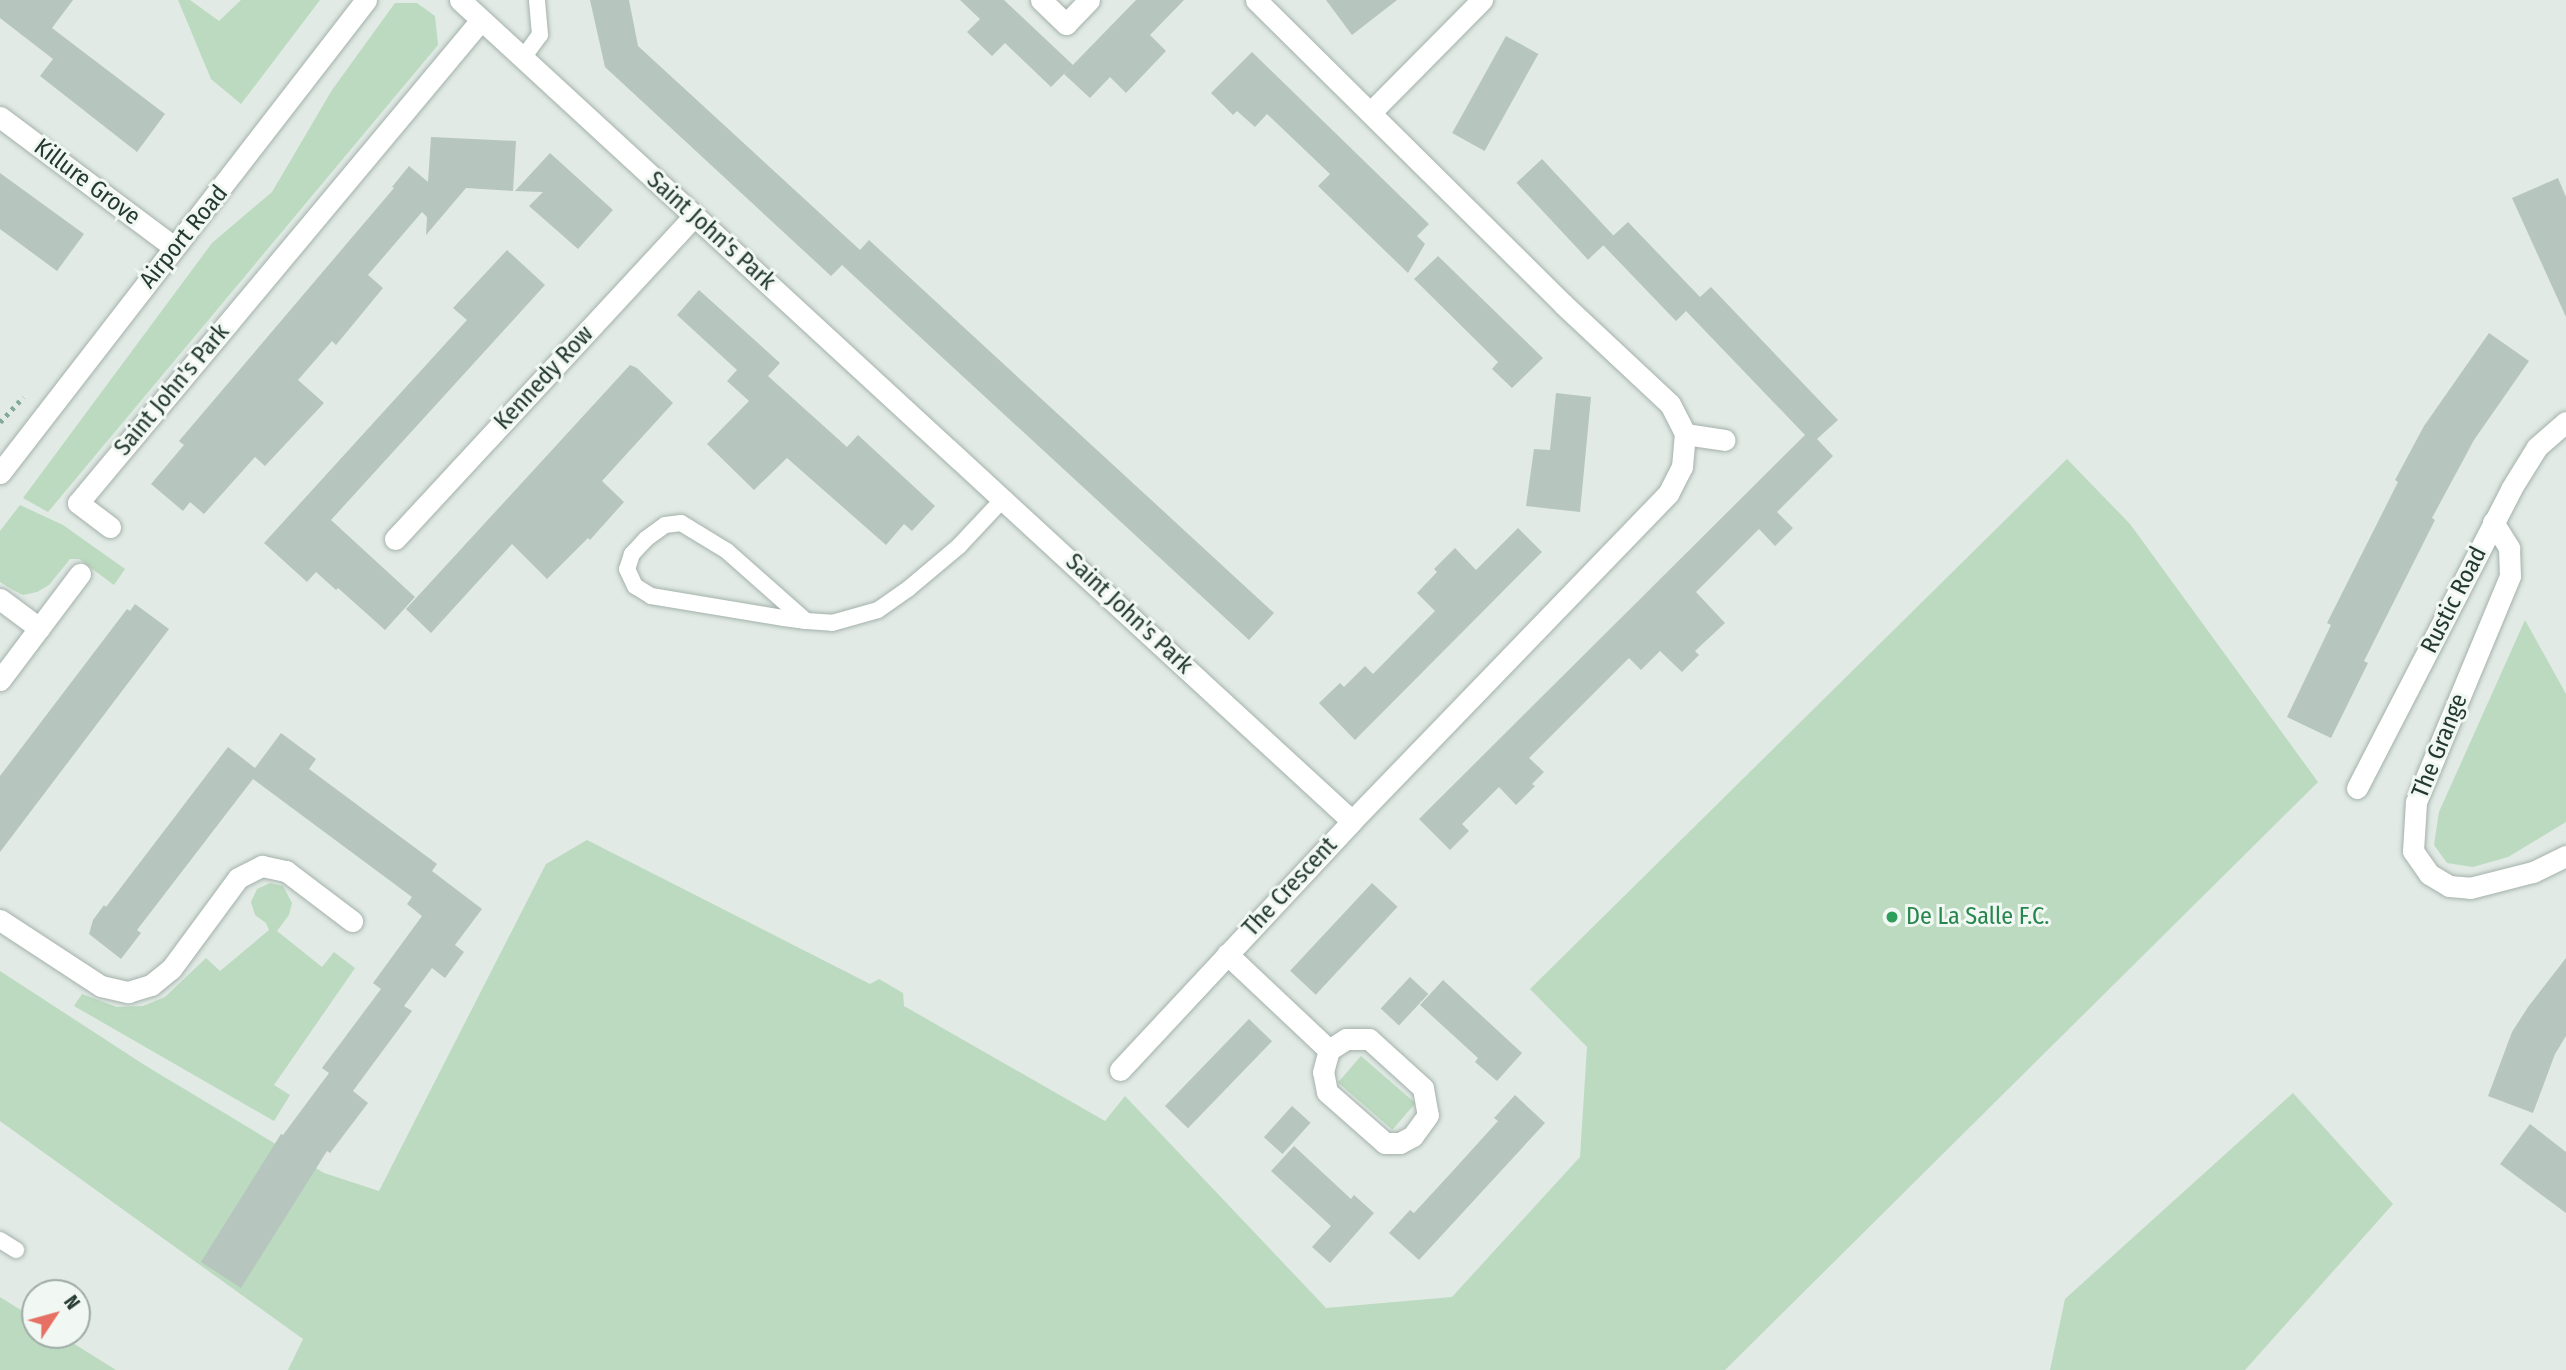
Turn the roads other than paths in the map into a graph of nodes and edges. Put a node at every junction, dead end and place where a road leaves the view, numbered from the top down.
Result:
1 (366, 0) edge
2 (460, 0) edge
3 (537, 0) edge
4 (1041, 0) edge
5 (1089, 0) edge
6 (1256, 0) edge
7 (1482, 0) edge
8 (481, 20) junction
9 (523, 58) junction
10 (1371, 112) junction
11 (0, 117) edge
12 (694, 216) junction
13 (174, 247) junction
14 (2566, 422) edge
15 (1685, 434) junction
16 (1725, 440) dead end
17 (0, 473) edge
18 (1004, 498) junction
19 (2493, 522) junction
20 (110, 527) dead end
21 (395, 539) dead end
22 (80, 574) dead end
23 (0, 599) edge
24 (806, 621) junction
25 (39, 628) junction
26 (0, 680) edge
27 (2357, 788) dead end
28 (1352, 821) junction
29 (2566, 856) edge
30 (0, 920) edge
31 (352, 921) dead end
32 (1227, 954) junction
33 (1329, 1049) junction
34 (1120, 1070) dead end
35 (0, 1240) edge
36 (16, 1250) dead end

1 - 13 street, Airport Road
2 - 8 street, Saint John's Park
3 - 9 lane
4 - 5 street
6 - 10 street
7 - 10 street
8 - 9 street, Saint John's Park
8 - 20 street, Saint John's Park
9 - 12 street, Saint John's Park
10 - 15 street
11 - 13 street, Killure Grove
12 - 18 street, Saint John's Park
12 - 21 street, Kennedy Row
13 - 17 street, Airport Road
14 - 19 street, Rustic Road
15 - 16 street
15 - 28 street
18 - 24 lane
18 - 28 street, Saint John's Park
19 - 27 street, Rustic Road
19 - 29 street, The Grange
22 - 25 street
23 - 25 street
24 - 24 lane
25 - 26 street
28 - 32 street, The Crescent
30 - 31 street
32 - 33 street, The Crescent
32 - 34 street, The Crescent
33 - 33 street
35 - 36 lane

